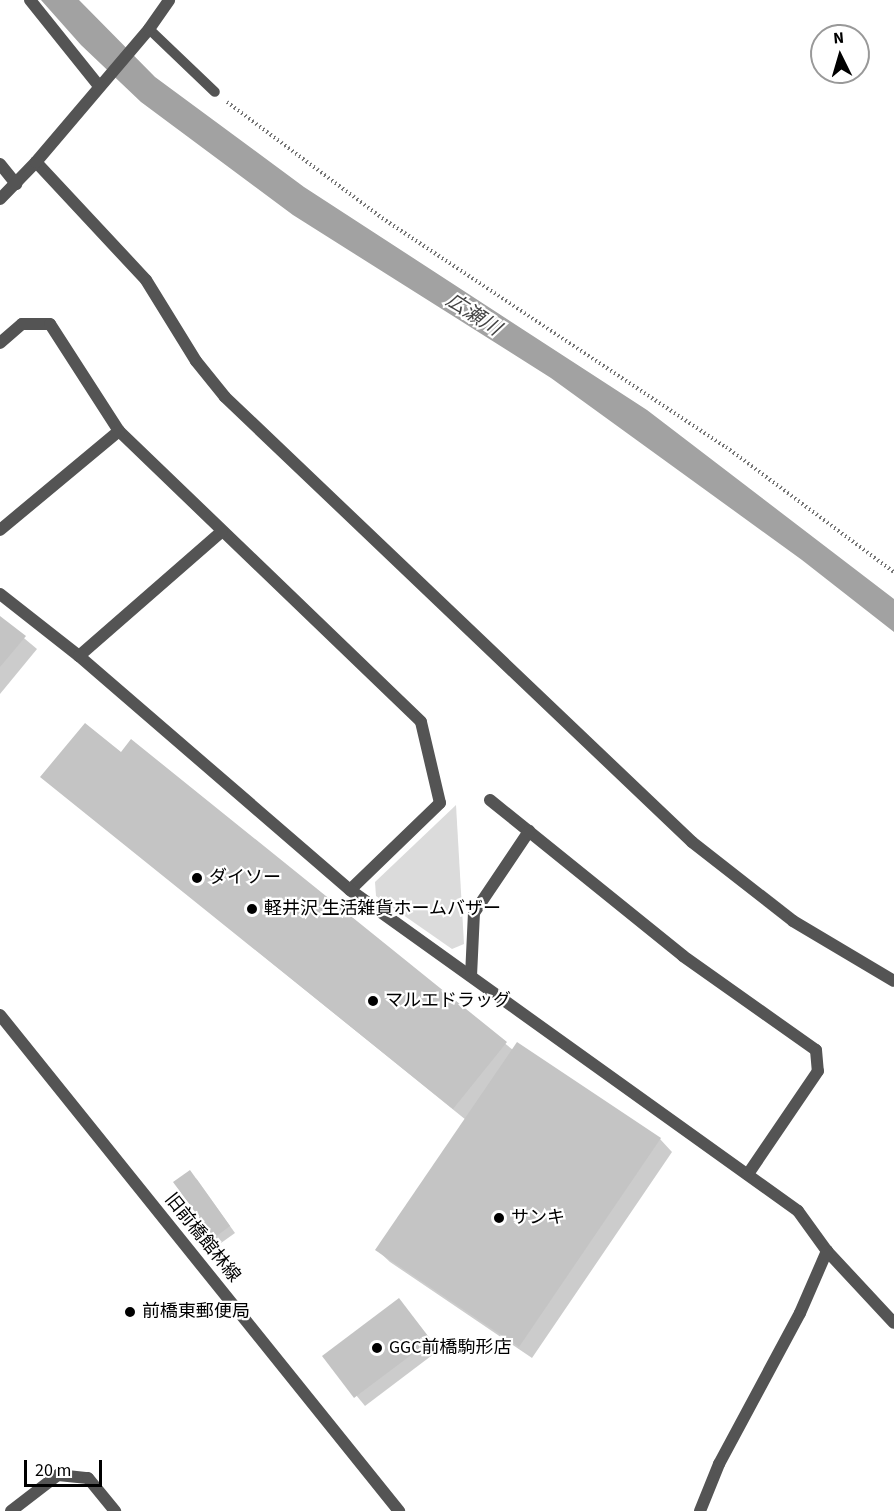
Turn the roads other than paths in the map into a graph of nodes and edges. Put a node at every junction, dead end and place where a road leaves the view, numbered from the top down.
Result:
1 (30, 0) edge
2 (169, 0) edge
3 (145, 33) junction
4 (103, 81) junction
5 (215, 92) road end
6 (36, 162) junction
7 (0, 164) edge
8 (16, 184) junction
9 (0, 199) edge
10 (0, 343) edge
11 (119, 431) junction
12 (0, 530) edge
13 (221, 532) junction
14 (0, 594) edge
15 (79, 656) junction
16 (490, 800) dead end
17 (529, 831) junction
18 (350, 890) junction
19 (471, 976) junction
20 (894, 981) edge
21 (0, 1015) edge
22 (748, 1174) junction
23 (827, 1251) junction
24 (894, 1323) edge
25 (703, 1509) edge
26 (11, 1511) edge
27 (115, 1511) edge
28 (399, 1511) edge

1 - 4 street
2 - 3 street
3 - 4 street
3 - 5 lane
4 - 6 street
6 - 8 street
6 - 20 street
7 - 8 street
8 - 9 street
10 - 11 street
11 - 12 street
11 - 13 street
13 - 15 street
13 - 18 street
14 - 15 street
15 - 18 street
16 - 17 street
17 - 19 street
17 - 22 street
18 - 19 street
19 - 22 street
21 - 28 street, 旧前橋館林線
22 - 23 street
23 - 24 street
23 - 25 street
26 - 27 street

